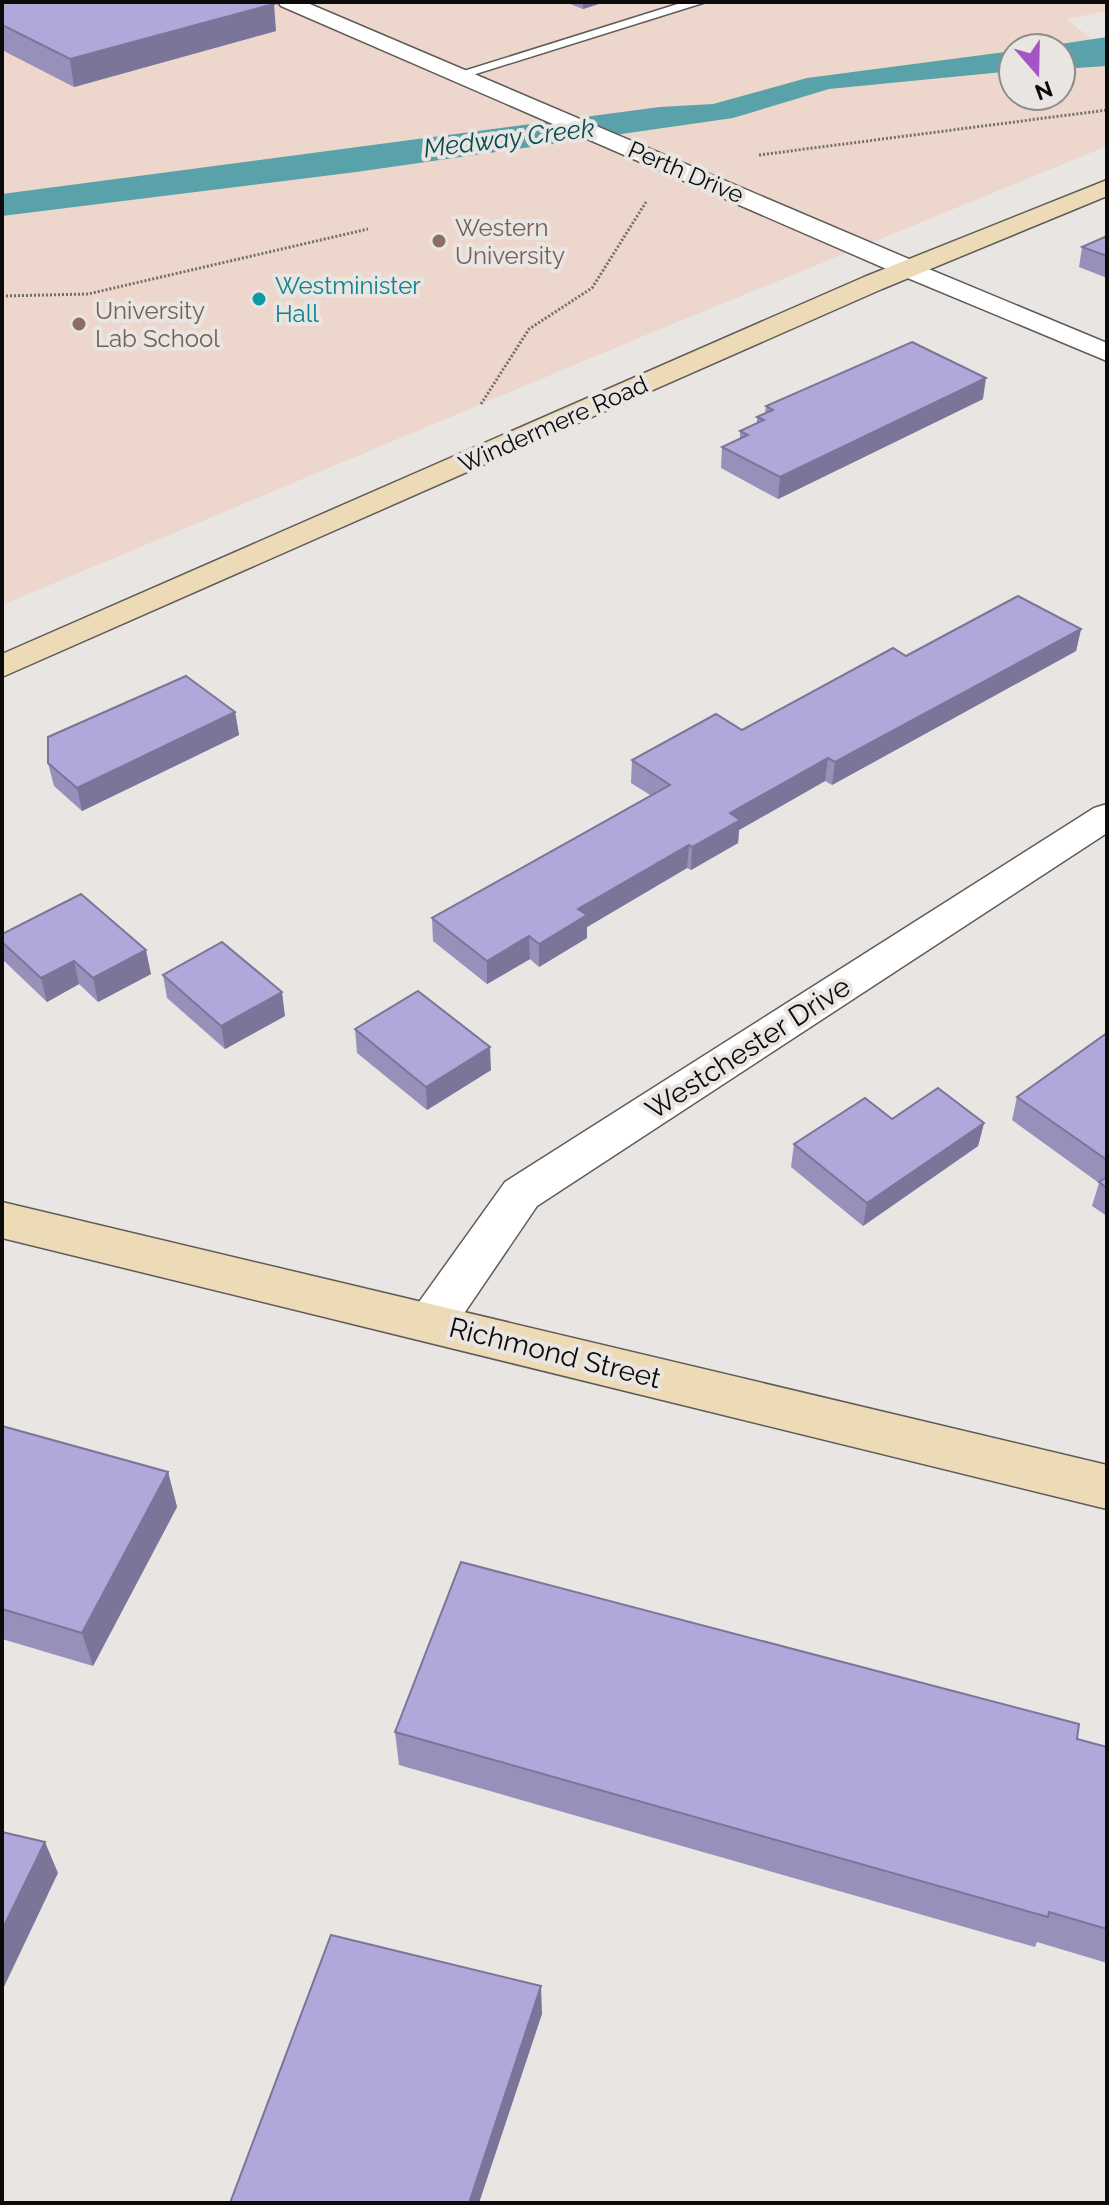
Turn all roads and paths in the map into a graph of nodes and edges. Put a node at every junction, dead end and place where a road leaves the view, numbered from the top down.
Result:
1 (288, 2) edge
2 (699, 2) edge
3 (458, 75) junction
4 (1107, 110) edge
5 (754, 156) dead end
6 (1107, 187) edge
7 (653, 192) dead end
8 (368, 229) dead end
9 (907, 268) junction
10 (2, 296) edge
11 (1107, 353) edge
12 (476, 413) dead end
13 (2, 667) edge
14 (1107, 816) edge
15 (2, 1220) edge
16 (431, 1323) junction
17 (1107, 1487) edge

1 - 3 street, Perth Drive
2 - 3 lane
3 - 9 street, Perth Drive
4 - 5 path
6 - 9 main road, Windermere Road
7 - 12 path
8 - 10 path
9 - 11 street, Perth Drive
9 - 13 main road, Windermere Road
14 - 16 street, Westchester Drive
15 - 16 main road, Richmond Street
16 - 17 main road, Richmond Street

